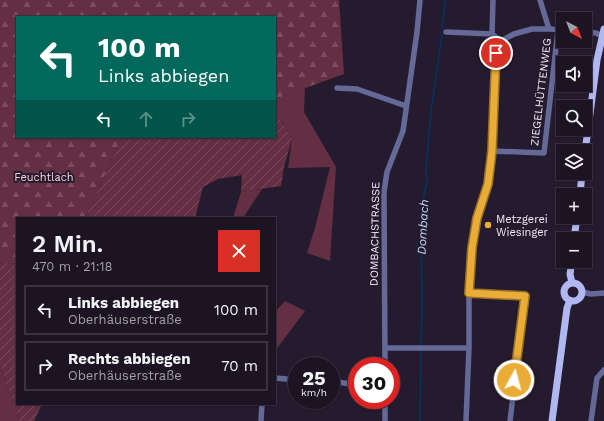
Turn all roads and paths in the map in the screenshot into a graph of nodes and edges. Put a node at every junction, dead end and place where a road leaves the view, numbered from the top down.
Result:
1 (420, 0) edge
2 (493, 0) edge
3 (540, 0) edge
4 (549, 29) junction
5 (556, 30) edge
6 (446, 32) dead end
7 (603, 32) edge
8 (592, 33) edge
9 (492, 34) junction
10 (501, 41) junction
11 (558, 48) edge
12 (337, 88) dead end
13 (406, 106) junction
14 (586, 144) edge
15 (492, 151) junction
16 (571, 268) edge
17 (572, 283) junction
18 (582, 292) junction
19 (469, 293) junction
20 (604, 293) edge
21 (570, 300) junction
22 (385, 348) junction
23 (469, 348) junction
24 (385, 357) edge
25 (604, 370) edge
26 (276, 378) edge
27 (288, 379) edge
28 (262, 405) edge
29 (385, 409) edge
30 (261, 421) edge
31 (385, 421) edge
32 (466, 421) edge
33 (510, 421) edge
34 (552, 421) edge
35 (591, 421) edge

1 - 13 street, DOMBACHSTRASSE
2 - 9 street
3 - 4 street
4 - 5 street
4 - 10 street
6 - 9 street
7 - 8 street
7 - 14 main road
9 - 10 street
10 - 15 street
11 - 15 street, ZIEGELHÜTTENWEG
12 - 13 street
13 - 22 street, DOMBACHSTRASSE
15 - 19 street
16 - 17 main road
17 - 18 main road
17 - 21 main road
18 - 20 street
18 - 21 main road
19 - 23 street
19 - 33 street
21 - 34 main road
22 - 23 street
22 - 24 street, DOMBACHSTRASSE
23 - 32 street
25 - 35 street
26 - 27 street
28 - 30 street
29 - 31 street

